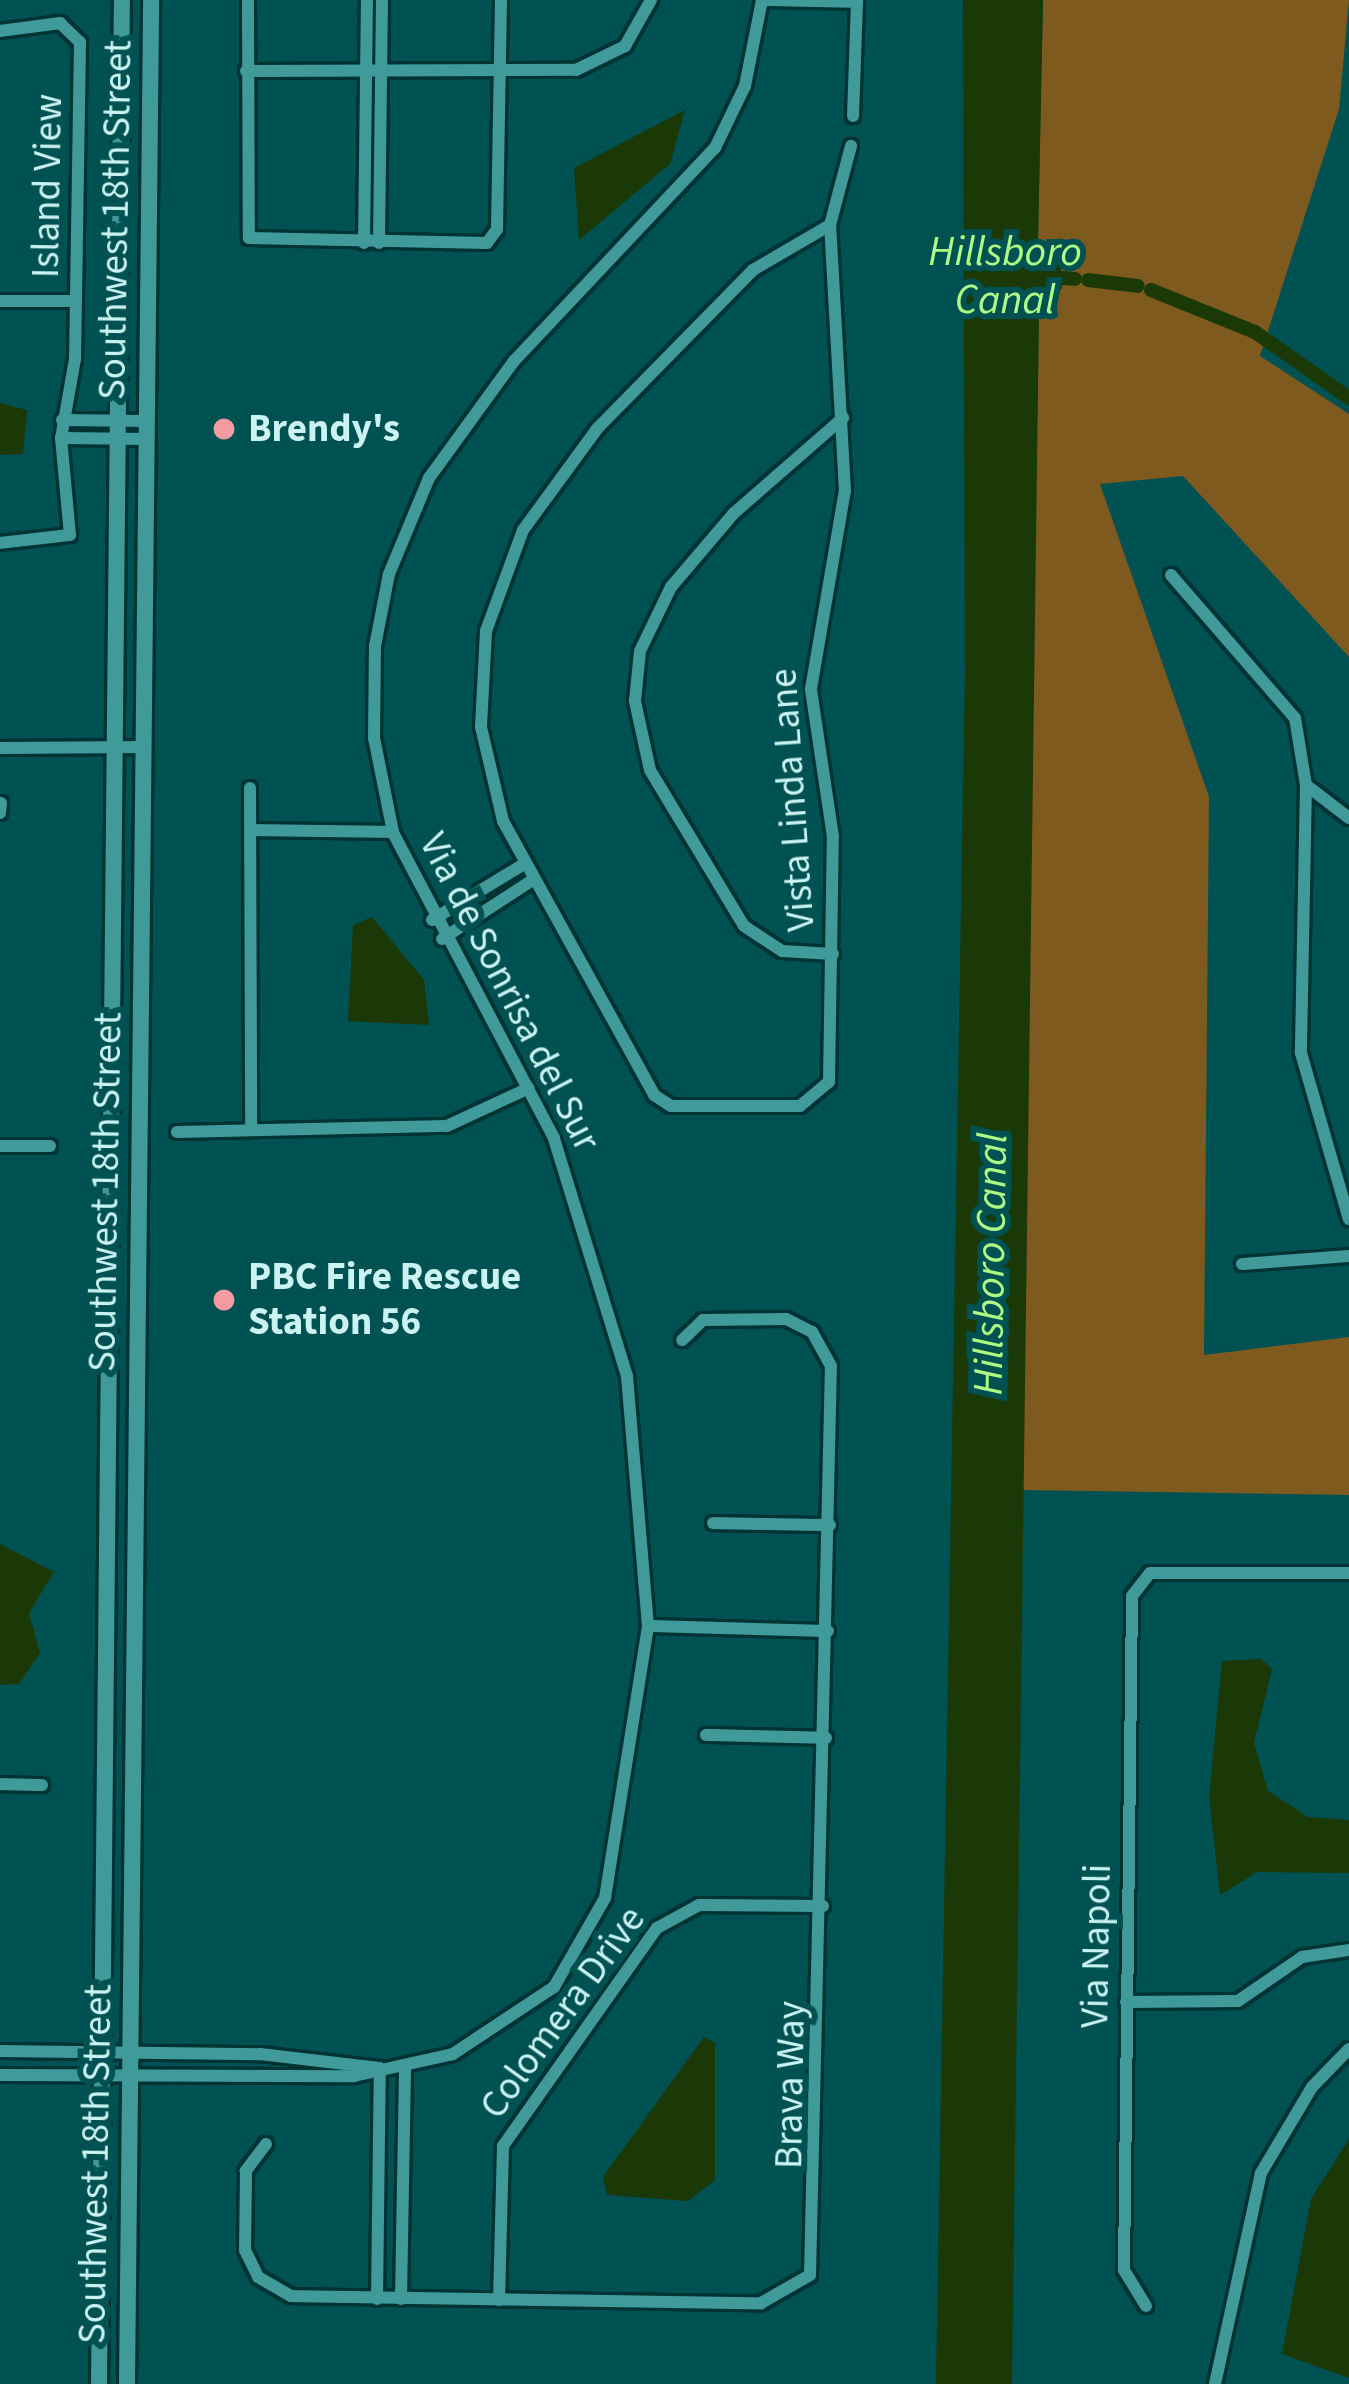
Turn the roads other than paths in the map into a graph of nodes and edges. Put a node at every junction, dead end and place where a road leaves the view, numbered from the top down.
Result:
1 (122, 0) edge
2 (151, 0) edge
3 (248, 0) edge
4 (367, 0) edge
5 (382, 0) edge
6 (501, 0) edge
7 (651, 0) edge
8 (762, 0) edge
9 (857, 1) edge
10 (0, 32) edge
11 (246, 71) junction
12 (500, 71) junction
13 (375, 72) junction
14 (853, 116) dead end
15 (851, 146) dead end
16 (830, 225) junction
17 (371, 243) junction
18 (0, 301) edge
19 (76, 302) junction
20 (843, 418) junction
21 (62, 420) junction
22 (117, 430) junction
23 (147, 430) junction
24 (61, 438) junction
25 (0, 543) edge
26 (1172, 575) dead end
27 (143, 747) junction
28 (0, 748) edge
29 (114, 748) junction
30 (1306, 785) junction
31 (250, 788) dead end
32 (1, 803) edge
33 (0, 813) edge
34 (1349, 818) edge
35 (254, 830) junction
36 (393, 832) junction
37 (524, 864) junction
38 (534, 879) junction
39 (433, 920) junction
40 (442, 939) junction
41 (832, 954) junction
42 (529, 1088) junction
43 (251, 1130) junction
44 (177, 1132) dead end
45 (0, 1146) edge
46 (50, 1146) dead end
47 (1349, 1219) edge
48 (1349, 1256) edge
49 (1242, 1264) dead end
50 (682, 1340) dead end
51 (713, 1523) dead end
52 (830, 1525) junction
53 (1349, 1573) edge
54 (648, 1626) junction
55 (828, 1631) junction
56 (706, 1736) dead end
57 (826, 1738) junction
58 (0, 1784) edge
59 (42, 1784) dead end
60 (823, 1906) junction
61 (1349, 1950) edge
62 (1126, 2002) junction
63 (1349, 2049) edge
64 (0, 2051) edge
65 (102, 2052) junction
66 (130, 2052) junction
67 (405, 2065) junction
68 (380, 2068) junction
69 (0, 2075) edge
70 (102, 2077) junction
71 (130, 2078) junction
72 (266, 2144) dead end
73 (377, 2299) junction
74 (401, 2299) junction
75 (499, 2300) junction
76 (1146, 2306) dead end
77 (99, 2384) edge
78 (127, 2384) edge
79 (1215, 2384) edge

1 - 22 main road, Southwest 18th Street
2 - 23 main road, Southwest 18th Street
3 - 11 street
4 - 13 street
5 - 13 street
6 - 12 street
7 - 12 street
8 - 9 street
8 - 36 street, Via de Sonrisa del Sur
9 - 14 street
10 - 19 street, Island View
11 - 13 street
11 - 17 street
12 - 13 street
12 - 17 street
13 - 17 street
15 - 16 street, Vista Linda Lane
16 - 20 street, Vista Linda Lane
16 - 37 street, Vista Linda Lane
18 - 19 street
19 - 21 street, Island View
20 - 41 street, Vista Linda Lane
20 - 41 street
21 - 22 street
21 - 24 street, Island View
22 - 23 street
22 - 24 street
22 - 29 main road, Southwest 18th Street
23 - 27 main road, Southwest 18th Street
24 - 25 street, Island View
26 - 30 street
27 - 29 street
27 - 66 main road, Southwest 18th Street
28 - 29 street
29 - 65 main road, Southwest 18th Street
30 - 34 street
30 - 47 street
31 - 35 street
32 - 33 street
35 - 36 street
35 - 43 street
36 - 39 street, Via de Sonrisa del Sur
37 - 38 street, Vista Linda Lane
37 - 39 street
38 - 40 street
38 - 41 street, Vista Linda Lane
39 - 40 street, Via de Sonrisa del Sur
40 - 42 street, Via de Sonrisa del Sur
42 - 43 street
42 - 54 street, Via de Sonrisa del Sur
43 - 44 street
45 - 46 street
48 - 49 street
50 - 52 street, Brava Way
51 - 52 street
52 - 55 street, Brava Way
53 - 62 street, Via Napoli
54 - 55 street
54 - 67 street, Via de Sonrisa del Sur
55 - 57 street, Brava Way
56 - 57 street
57 - 60 street, Brava Way
58 - 59 street
60 - 75 street, Colomera Drive
60 - 75 street, Brava Way
61 - 62 street
62 - 76 street, Via Napoli
63 - 79 street
64 - 65 street, Via de Sonrisa del Sur
65 - 66 street, Via de Sonrisa del Sur
65 - 70 main road, Southwest 18th Street
66 - 68 street, Via de Sonrisa del Sur
66 - 71 main road, Southwest 18th Street
67 - 68 street, Via de Sonrisa del Sur
67 - 74 street
68 - 71 street, Via de Sonrisa del Sur
68 - 73 street
69 - 70 street, Via de Sonrisa del Sur
70 - 71 street, Via de Sonrisa del Sur
70 - 77 main road, Southwest 18th Street
71 - 78 main road, Southwest 18th Street
72 - 73 street, Brava Way
73 - 74 street, Brava Way
74 - 75 street, Brava Way

